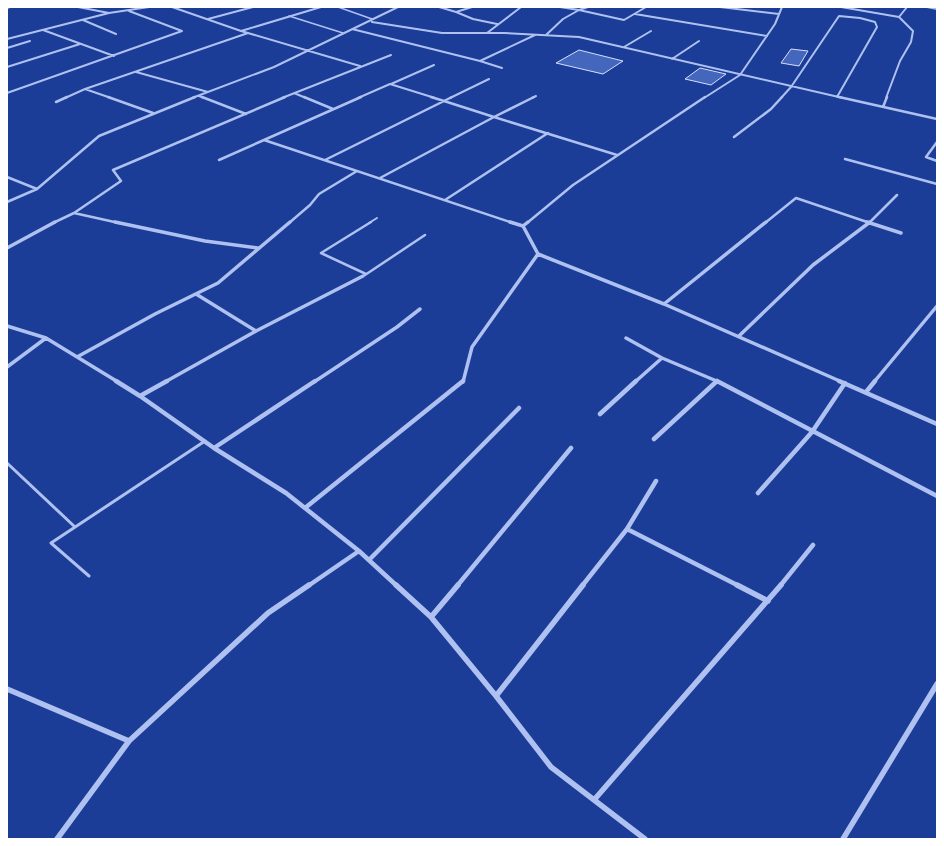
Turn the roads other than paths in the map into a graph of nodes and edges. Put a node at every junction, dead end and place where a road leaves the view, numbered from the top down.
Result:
1 (10, 7) edge
2 (78, 7) edge
3 (149, 7) edge
4 (172, 7) edge
5 (187, 7) edge
6 (253, 7) edge
7 (321, 7) edge
8 (338, 7) edge
9 (398, 7) edge
10 (439, 7) edge
11 (472, 7) edge
12 (521, 7) edge
13 (560, 7) edge
14 (588, 7) edge
15 (646, 7) edge
16 (720, 7) edge
17 (782, 7) edge
18 (841, 7) edge
19 (907, 7) edge
20 (927, 7) edge
21 (7, 8) edge
22 (179, 9) junction
23 (937, 9) edge
24 (129, 10) junction
25 (579, 10) junction
26 (456, 12) junction
27 (109, 13) junction
28 (635, 14) junction
29 (779, 14) junction
30 (289, 16) junction
31 (899, 17) junction
32 (207, 19) junction
33 (372, 19) junction
34 (84, 20) junction
35 (496, 24) junction
36 (352, 29) junction
37 (42, 30) junction
38 (651, 30) dead end
39 (241, 31) junction
40 (248, 33) junction
41 (343, 33) junction
42 (487, 33) junction
43 (116, 34) dead end
44 (537, 34) junction
45 (546, 35) junction
46 (767, 36) junction
47 (7, 39) edge
48 (699, 40) dead end
49 (30, 41) dead end
50 (80, 44) junction
51 (623, 47) junction
52 (7, 48) edge
53 (309, 51) junction
54 (391, 55) dead end
55 (114, 56) junction
56 (672, 59) junction
57 (480, 61) junction
58 (434, 65) dead end
59 (360, 66) junction
60 (7, 67) edge
61 (502, 68) dead end
62 (136, 72) junction
63 (740, 76) junction
64 (489, 79) dead end
65 (390, 84) junction
66 (790, 87) junction
67 (85, 89) junction
68 (208, 92) junction
69 (7, 93) edge
70 (294, 93) junction
71 (199, 95) junction
72 (536, 96) dead end
73 (837, 97) junction
74 (444, 101) junction
75 (56, 102) dead end
76 (883, 107) junction
77 (333, 109) junction
78 (152, 113) junction
79 (246, 114) junction
80 (494, 117) junction
81 (937, 119) edge
82 (548, 133) junction
83 (734, 138) dead end
84 (264, 140) junction
85 (937, 142) edge
86 (616, 155) junction
87 (845, 159) dead end
88 (219, 160) dead end
89 (325, 160) junction
90 (937, 161) edge
91 (357, 171) junction
92 (7, 177) edge
93 (380, 178) junction
94 (937, 184) edge
95 (37, 189) junction
96 (897, 196) dead end
97 (445, 200) junction
98 (7, 202) edge
99 (74, 213) junction
100 (377, 218) dead end
101 (870, 222) junction
102 (524, 226) junction
103 (901, 233) dead end
104 (425, 235) dead end
105 (7, 248) edge
106 (258, 248) junction
107 (538, 254) junction
108 (365, 275) junction
109 (196, 294) junction
110 (664, 304) junction
111 (937, 306) edge
112 (420, 309) dead end
113 (7, 326) edge
114 (256, 331) junction
115 (739, 336) junction
116 (46, 338) junction
117 (626, 338) dead end
118 (77, 357) junction
119 (662, 358) junction
120 (7, 367) edge
121 (717, 381) junction
122 (845, 383) junction
123 (866, 392) junction
124 (140, 396) junction
125 (519, 408) dead end
126 (600, 414) dead end
127 (937, 424) edge
128 (812, 432) junction
129 (654, 439) dead end
130 (205, 441) junction
131 (214, 448) junction
132 (571, 448) dead end
133 (7, 463) edge
134 (656, 481) dead end
135 (758, 493) dead end
136 (937, 496) edge
137 (305, 508) junction
138 (76, 527) junction
139 (627, 529) junction
140 (813, 545) dead end
141 (359, 551) junction
142 (369, 560) junction
143 (89, 576) dead end
144 (768, 601) junction
145 (431, 617) junction
146 (937, 684) edge
147 (7, 689) edge
148 (496, 696) junction
149 (129, 741) junction
150 (594, 800) junction
151 (57, 839) edge
152 (645, 839) edge
153 (843, 839) edge

1 - 21 street
2 - 27 street
3 - 24 street
4 - 22 street
5 - 22 street
6 - 32 street
7 - 30 street
8 - 33 lane
9 - 33 street
10 - 26 street
11 - 26 street
12 - 35 street
13 - 25 street
14 - 25 street
15 - 28 street
16 - 29 street
17 - 29 street
18 - 31 street
19 - 31 street
20 - 23 street
22 - 32 street
24 - 27 street
24 - 55 street
25 - 28 street
25 - 45 street
26 - 35 street
27 - 34 street
28 - 46 street
29 - 46 street
30 - 39 street
30 - 41 lane
31 - 76 street
32 - 39 street
33 - 36 street
33 - 42 street
34 - 37 street
34 - 43 street
35 - 42 street
36 - 41 street
36 - 57 street
37 - 47 street
37 - 50 street
38 - 51 street
39 - 40 street
40 - 53 street
40 - 62 street
41 - 53 street
42 - 44 street
44 - 45 street
44 - 57 street
45 - 51 street
46 - 63 street
48 - 56 street
49 - 52 street
50 - 55 street
50 - 60 street
51 - 56 street
53 - 59 street
53 - 68 street
54 - 59 street
55 - 69 street
56 - 63 street
57 - 61 street
58 - 65 street
59 - 70 street
62 - 67 street
62 - 68 street
63 - 66 street
63 - 86 street
64 - 74 street
65 - 74 street
65 - 77 street
66 - 73 street
66 - 73 street
66 - 83 street
67 - 75 street
67 - 78 street
68 - 71 street
70 - 77 street
70 - 79 street
71 - 78 street
71 - 79 street
72 - 80 street
73 - 76 street
74 - 80 street
74 - 89 street
76 - 81 street
77 - 84 street
78 - 95 street
79 - 99 street
80 - 82 street
80 - 93 street
82 - 86 street
82 - 97 street
84 - 88 street
84 - 89 street
85 - 90 street
86 - 102 street
87 - 94 street
89 - 91 street
91 - 93 street
91 - 106 street
92 - 95 street
93 - 97 street
95 - 98 street
96 - 101 street
97 - 102 street
99 - 105 street
99 - 106 street
100 - 108 lane
101 - 103 street
101 - 110 street
101 - 115 street
102 - 107 street
104 - 108 lane
106 - 109 street
107 - 110 street
107 - 137 street
108 - 114 street
109 - 114 street
109 - 118 street
110 - 115 street
111 - 123 street
112 - 131 street
113 - 116 street
114 - 124 street
115 - 122 street
116 - 118 street
116 - 120 street
117 - 119 street
118 - 124 street
119 - 121 street
119 - 126 street
121 - 128 street
121 - 129 street
122 - 123 street
122 - 128 street
123 - 127 street
124 - 130 street
125 - 142 street
128 - 135 street
128 - 136 street
130 - 131 street
130 - 138 lane
131 - 137 street
132 - 145 street
133 - 138 lane
134 - 139 street
137 - 141 street
138 - 143 lane
139 - 144 street
139 - 148 street
140 - 144 street
141 - 142 street
141 - 149 street
142 - 145 street
144 - 150 street
145 - 148 street
146 - 153 street
147 - 149 street
148 - 150 street
149 - 151 street
150 - 152 street

